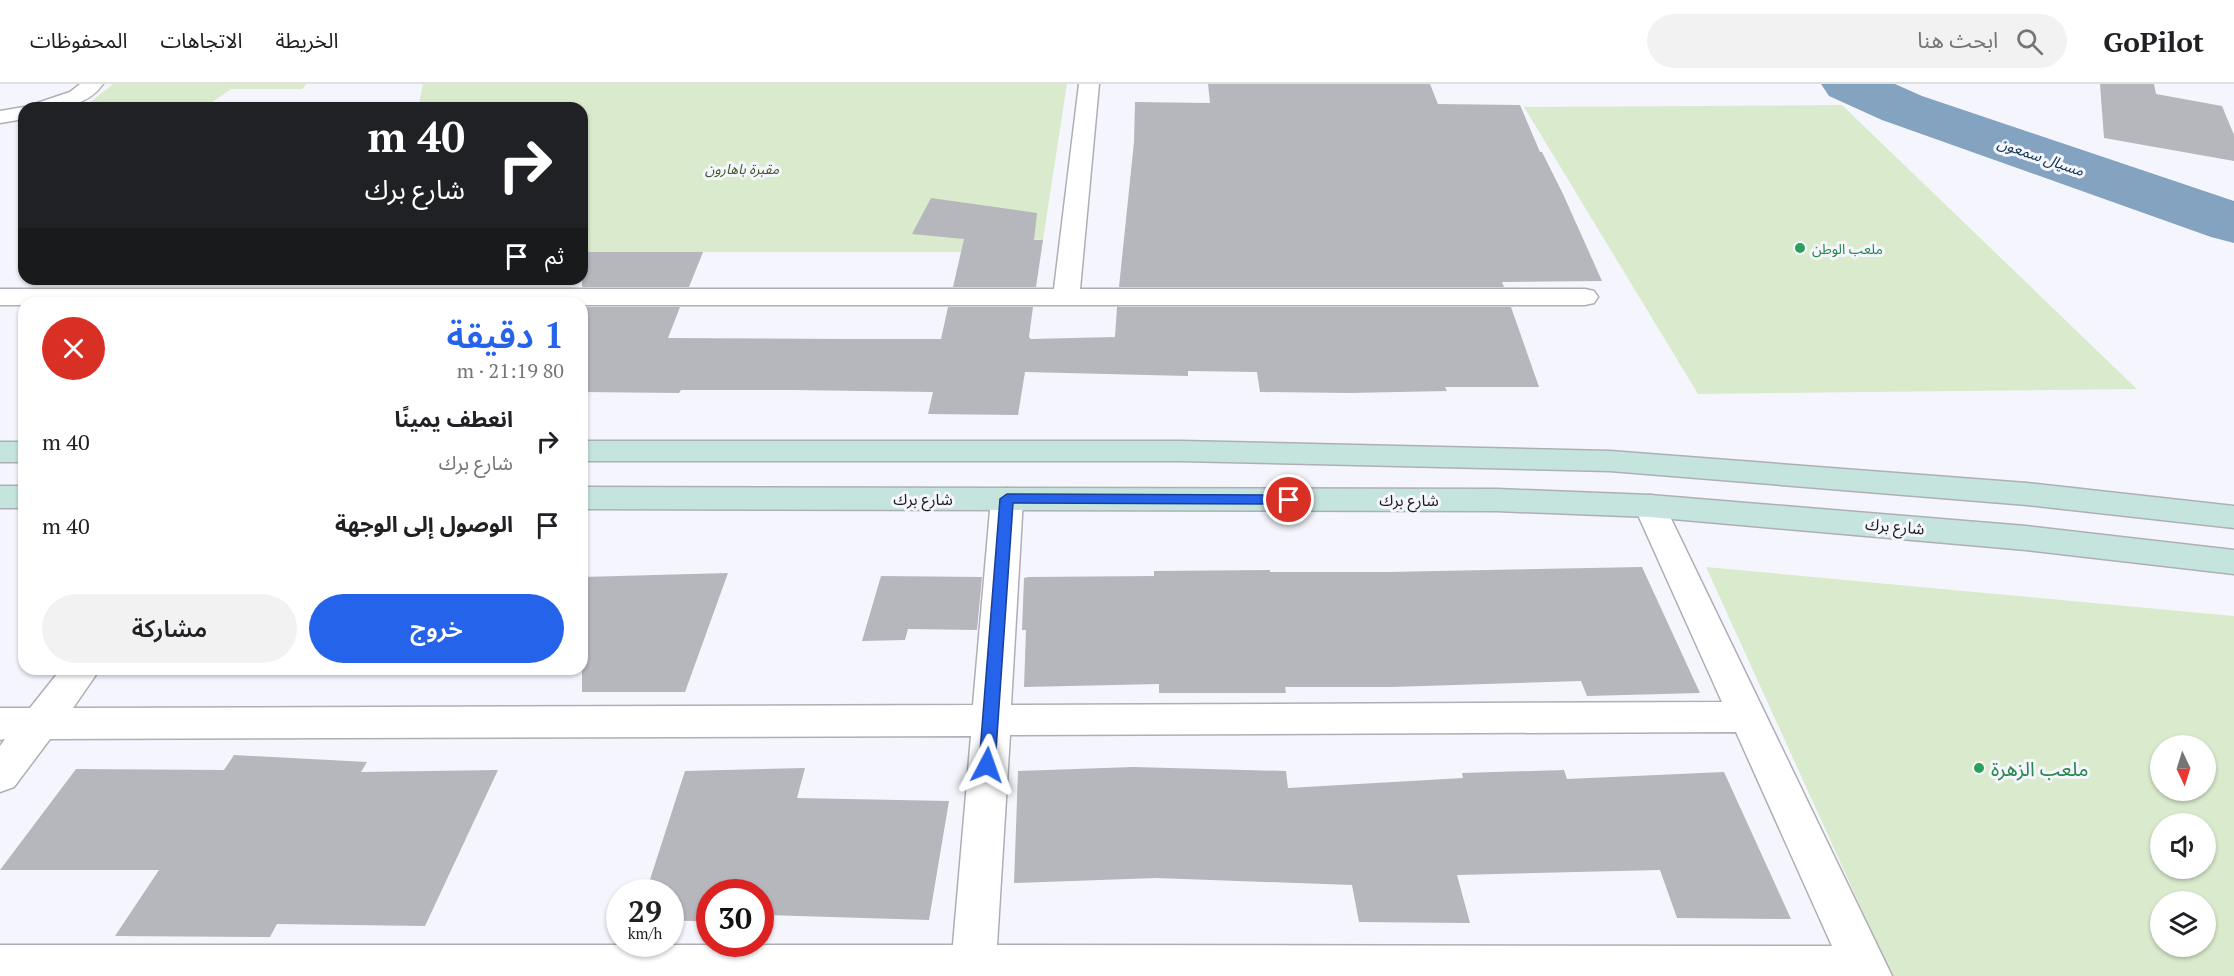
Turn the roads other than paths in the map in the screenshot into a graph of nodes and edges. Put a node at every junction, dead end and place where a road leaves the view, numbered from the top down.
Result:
1 (93, 84) edge
2 (1089, 84) edge
3 (61, 102) edge
4 (18, 114) edge
5 (0, 117) edge
6 (0, 297) edge
7 (18, 297) edge
8 (1066, 297) junction
9 (1585, 297) dead end
10 (588, 299) edge
11 (588, 451) edge
12 (0, 452) edge
13 (18, 452) edge
14 (0, 497) edge
15 (18, 497) edge
16 (588, 498) edge
17 (1007, 499) junction
18 (1650, 506) junction
19 (2234, 517) edge
20 (2234, 562) edge
21 (77, 675) edge
22 (1749, 717) junction
23 (990, 720) junction
24 (0, 724) edge
25 (40, 724) junction
26 (0, 775) edge
27 (0, 966) edge
28 (973, 971) edge
29 (1867, 972) edge

1 - 3 street
2 - 8 street
4 - 5 street
6 - 7 street
8 - 9 street
8 - 10 street
11 - 19 main road
12 - 13 main road
14 - 15 main road
16 - 17 main road, شارع برك
17 - 18 main road, شارع برك
17 - 23 street
18 - 20 main road, شارع برك
18 - 22 street
21 - 25 street
22 - 23 street
22 - 29 street
23 - 25 street
23 - 28 street
24 - 25 street
25 - 26 street
27 - 28 street
28 - 29 street

